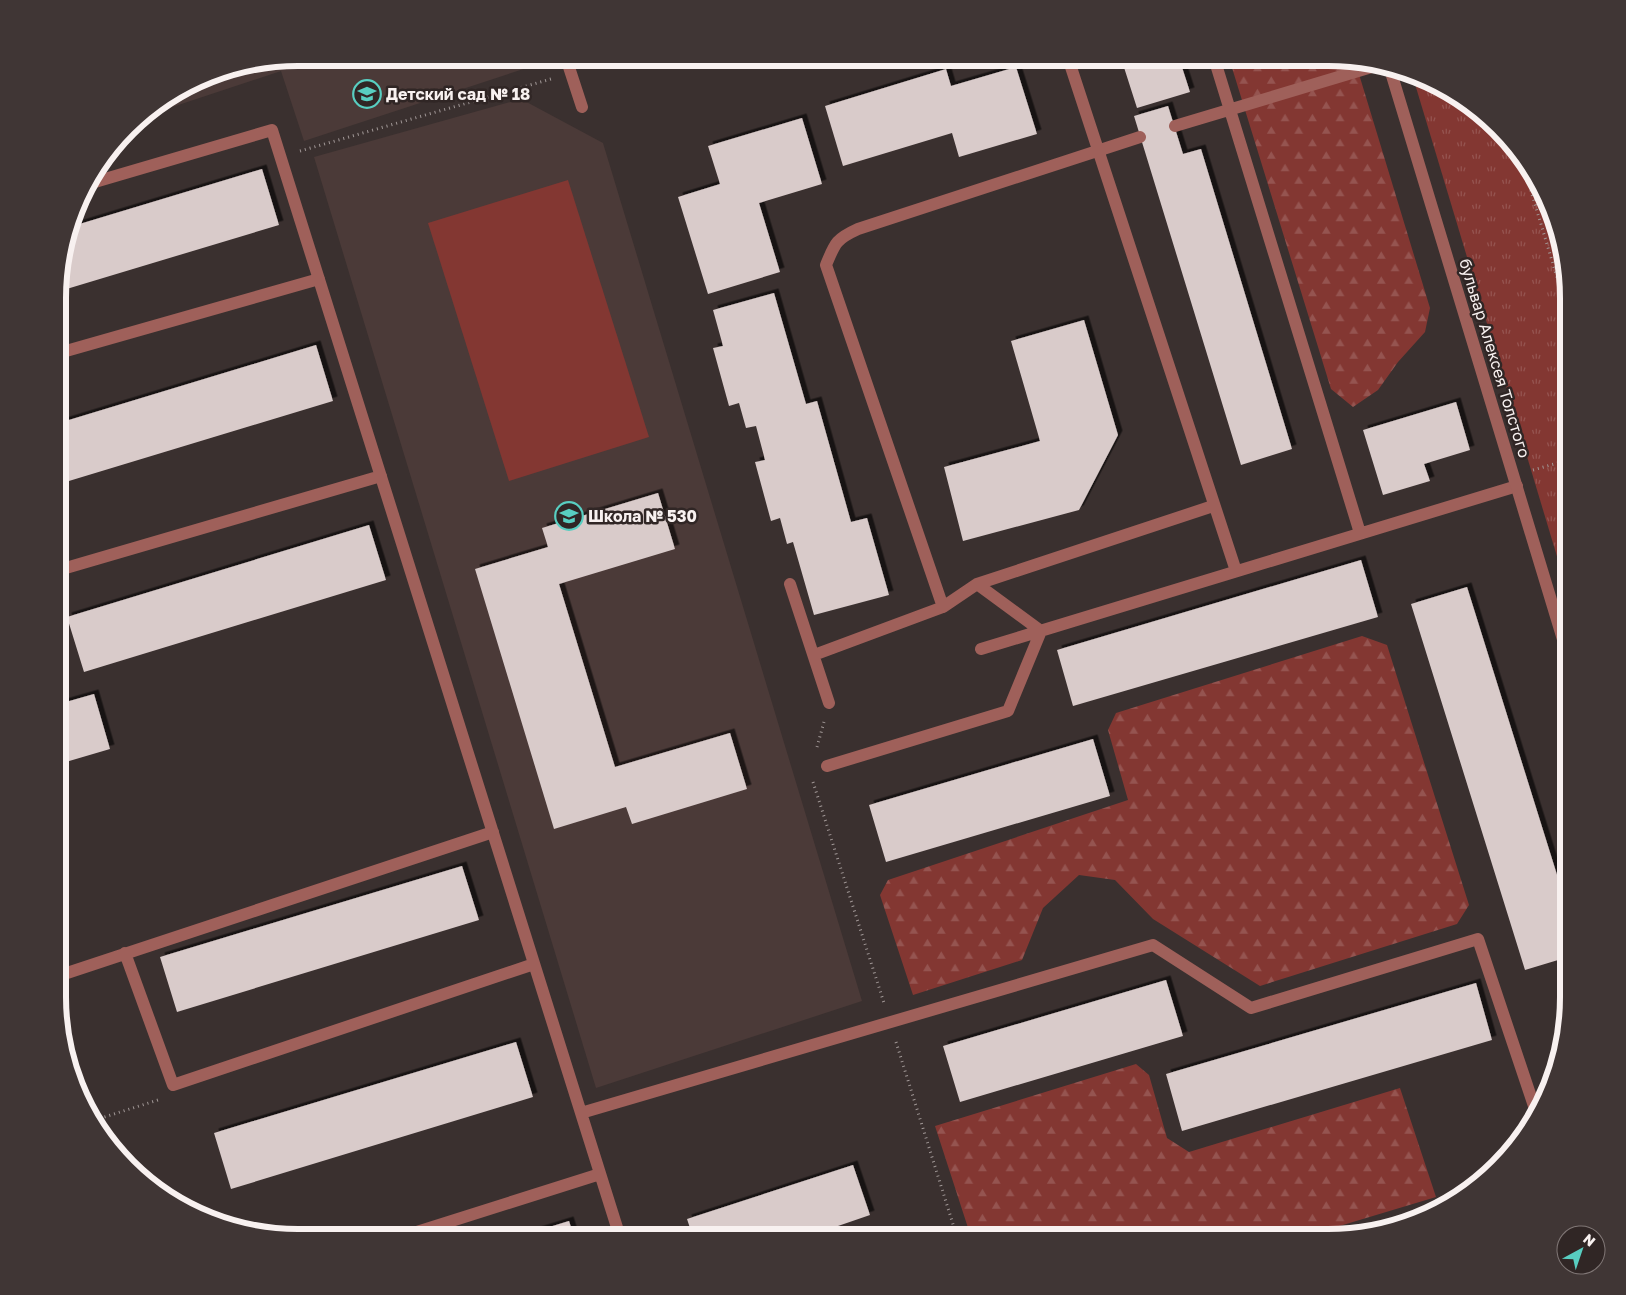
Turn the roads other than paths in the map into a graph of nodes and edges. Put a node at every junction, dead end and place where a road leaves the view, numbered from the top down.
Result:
1 (569, 66) edge
2 (1071, 66) edge
3 (1216, 66) edge
4 (1364, 69) edge
5 (1392, 76) edge
6 (582, 107) dead end
7 (1230, 110) junction
8 (1175, 126) dead end
9 (1140, 137) dead end
10 (1099, 151) junction
11 (98, 181) edge
12 (319, 279) junction
13 (66, 351) edge
14 (381, 476) junction
15 (1516, 486) junction
16 (1213, 506) junction
17 (1360, 534) junction
18 (66, 568) edge
19 (1236, 572) junction
20 (790, 584) dead end
21 (977, 584) junction
22 (943, 607) junction
23 (1560, 630) edge
24 (1042, 631) junction
25 (981, 649) dead end
26 (814, 655) junction
27 (829, 703) road end
28 (827, 766) road end
29 (492, 832) junction
30 (125, 954) junction
31 (534, 964) junction
32 (66, 973) edge
33 (1533, 1104) edge
34 (581, 1112) junction
35 (600, 1174) junction
36 (426, 1229) edge
37 (617, 1229) edge

1 - 6 street
2 - 10 street
3 - 7 street
4 - 7 street
5 - 15 street, бульвар Алексея Толстого
7 - 8 street
7 - 17 street
9 - 10 street
10 - 16 street
10 - 22 street
11 - 12 street
12 - 13 street
12 - 14 street
14 - 18 street
14 - 29 street
15 - 17 street
15 - 23 street, бульвар Алексея Толстого
16 - 19 street
16 - 21 street
17 - 19 street
19 - 24 street
20 - 26 street
21 - 22 street
21 - 24 street
22 - 26 street
24 - 25 street
24 - 28 street
26 - 27 street
29 - 30 street
29 - 31 street
30 - 31 street
30 - 32 street
31 - 34 street
33 - 34 street
34 - 35 street
35 - 36 street
35 - 37 street

